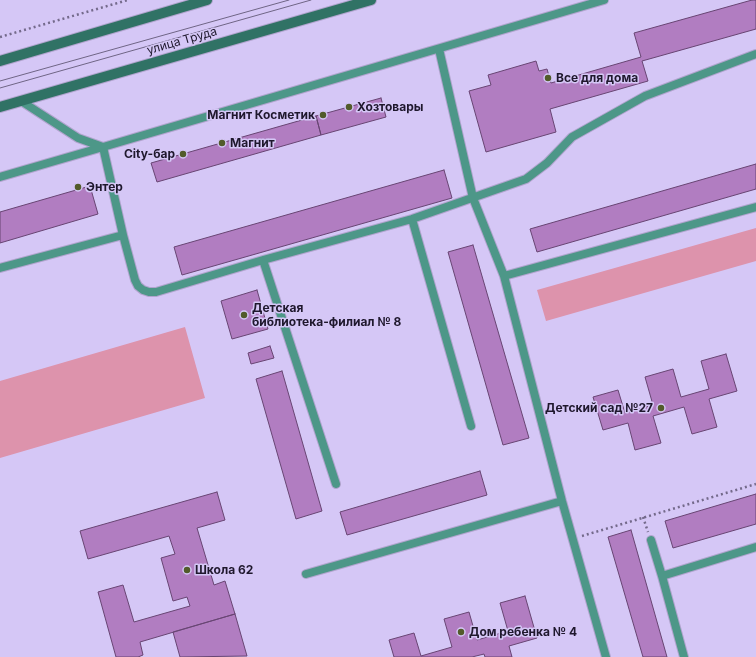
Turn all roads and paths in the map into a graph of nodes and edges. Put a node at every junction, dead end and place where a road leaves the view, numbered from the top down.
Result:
1 (128, 0) edge
2 (207, 0) edge
3 (371, 0) edge
4 (604, 0) edge
5 (0, 37) edge
6 (439, 49) junction
7 (756, 54) edge
8 (0, 61) edge
9 (20, 101) junction
10 (0, 107) edge
11 (103, 147) junction
12 (0, 177) edge
13 (473, 198) junction
14 (756, 207) edge
15 (412, 219) junction
16 (123, 235) junction
17 (264, 260) junction
18 (0, 268) edge
19 (504, 276) junction
20 (471, 426) dead end
21 (336, 484) dead end
22 (756, 484) edge
23 (562, 501) junction
24 (573, 539) junction
25 (651, 540) dead end
26 (756, 548) edge
27 (306, 574) dead end
28 (662, 576) junction
29 (606, 657) edge
30 (684, 657) edge

1 - 5 path
2 - 8 main road
3 - 9 main road, улица Труда
4 - 6 lane
6 - 11 lane
6 - 13 lane
7 - 13 lane
9 - 10 main road, улица Труда
9 - 11 lane
11 - 12 lane
11 - 16 lane
13 - 15 lane
13 - 19 lane
14 - 19 lane
15 - 17 lane
15 - 20 lane
16 - 17 lane
16 - 18 lane
17 - 21 lane
19 - 23 lane
22 - 24 path
23 - 24 lane
23 - 27 lane
24 - 29 lane
25 - 28 lane
26 - 28 lane
28 - 30 lane

